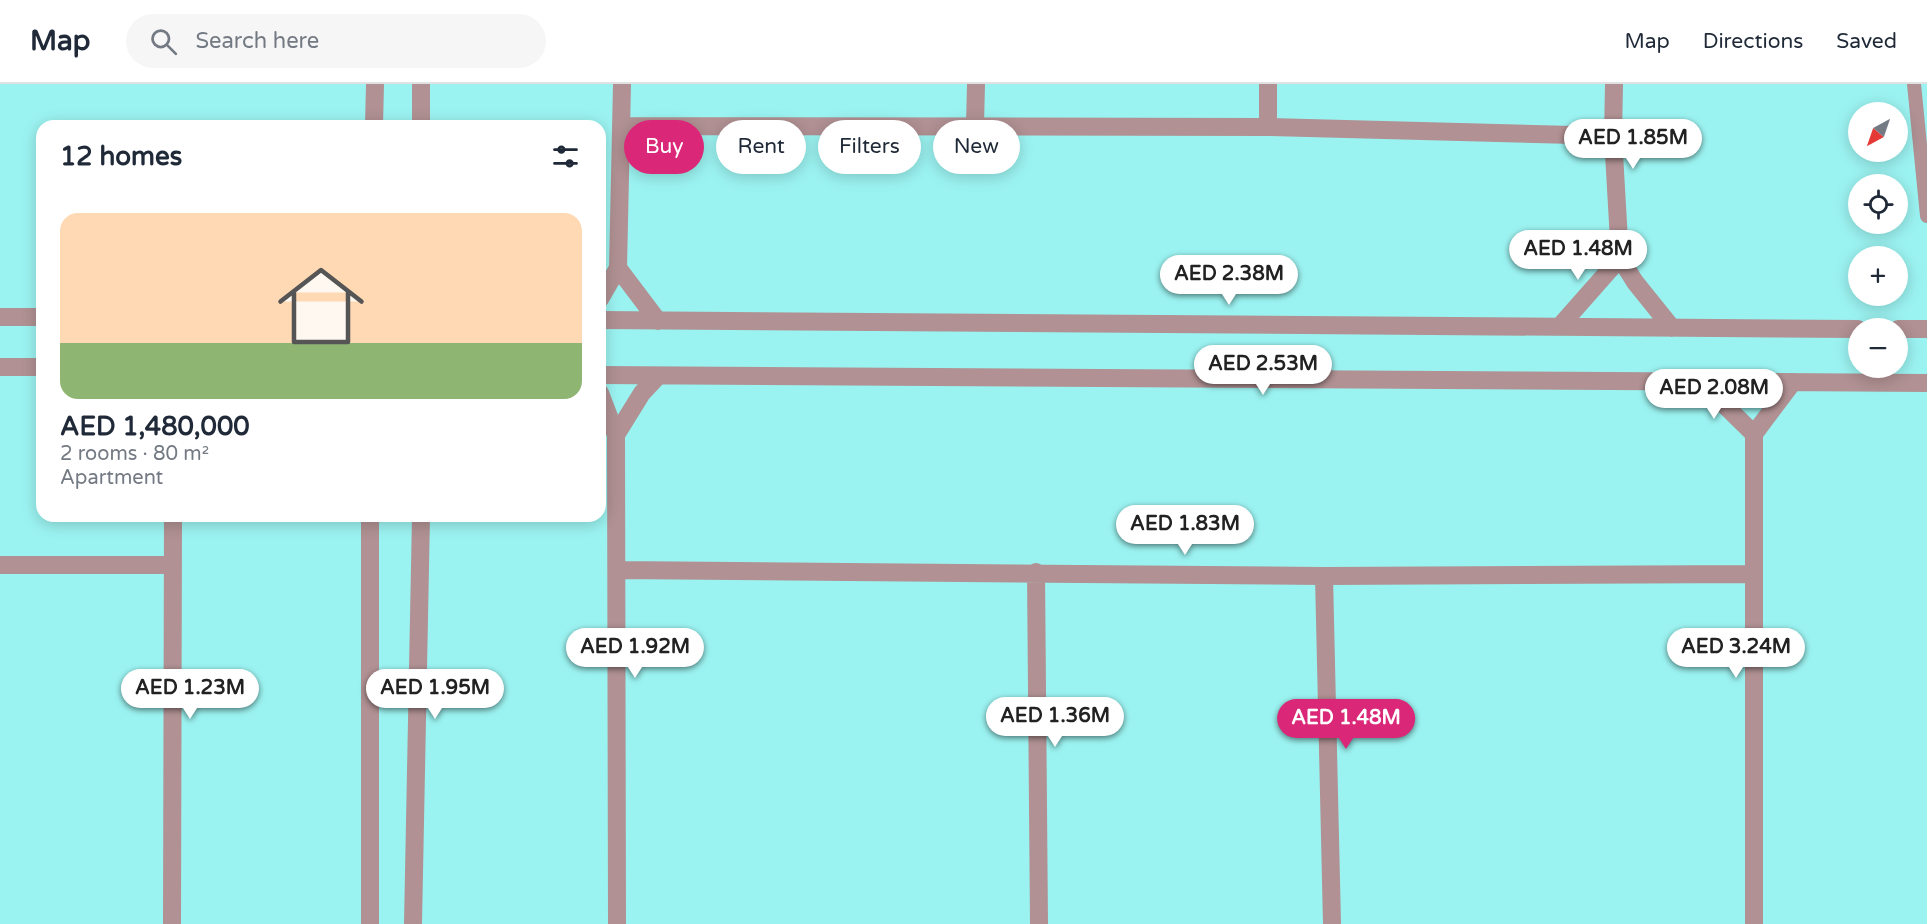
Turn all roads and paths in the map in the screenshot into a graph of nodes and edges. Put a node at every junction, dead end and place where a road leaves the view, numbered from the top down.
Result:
1 (375, 84) edge
2 (421, 84) edge
3 (622, 84) edge
4 (976, 84) edge
5 (1268, 84) edge
6 (1614, 84) edge
7 (1914, 84) edge
8 (374, 120) edge
9 (421, 120) edge
10 (975, 120) edge
11 (933, 125) edge
12 (1020, 125) edge
13 (623, 126) junction
14 (1268, 127) junction
15 (1613, 136) junction
16 (1927, 216) edge
17 (1620, 258) junction
18 (618, 268) junction
19 (606, 289) edge
20 (0, 317) edge
21 (36, 317) edge
22 (606, 320) edge
23 (658, 321) junction
24 (1560, 326) junction
25 (1672, 328) junction
26 (1848, 329) edge
27 (1908, 329) edge
28 (1927, 329) edge
29 (0, 367) edge
30 (36, 367) edge
31 (606, 375) edge
32 (658, 376) junction
33 (1699, 380) junction
34 (1793, 382) junction
35 (1927, 383) edge
36 (606, 409) edge
37 (1754, 434) junction
38 (616, 435) junction
39 (173, 522) edge
40 (370, 522) edge
41 (421, 522) edge
42 (0, 565) edge
43 (172, 565) junction
44 (617, 570) junction
45 (1035, 572) junction
46 (1754, 574) junction
47 (1324, 576) junction
48 (172, 924) edge
49 (370, 924) edge
50 (413, 924) edge
51 (617, 924) edge
52 (1039, 924) edge
53 (1332, 924) edge
54 (1754, 924) edge

1 - 8 street
2 - 9 street
3 - 13 street
4 - 10 street
5 - 14 street
6 - 15 street
7 - 16 lane
11 - 13 street
12 - 14 street
13 - 18 street
14 - 15 street
15 - 17 street
17 - 24 street
17 - 25 street
18 - 19 street
18 - 23 street
20 - 21 street
22 - 23 street
23 - 24 street
24 - 25 street
25 - 26 street
27 - 28 street
29 - 30 street
31 - 32 street
32 - 33 street
32 - 38 street
33 - 34 street
33 - 37 street
34 - 35 street
34 - 37 street
36 - 38 street
37 - 46 street
38 - 44 street
39 - 43 street
40 - 49 street
41 - 50 street
42 - 43 street
43 - 48 street
44 - 45 street
44 - 51 street
45 - 47 street
45 - 52 street
46 - 47 street
46 - 54 street
47 - 53 street

